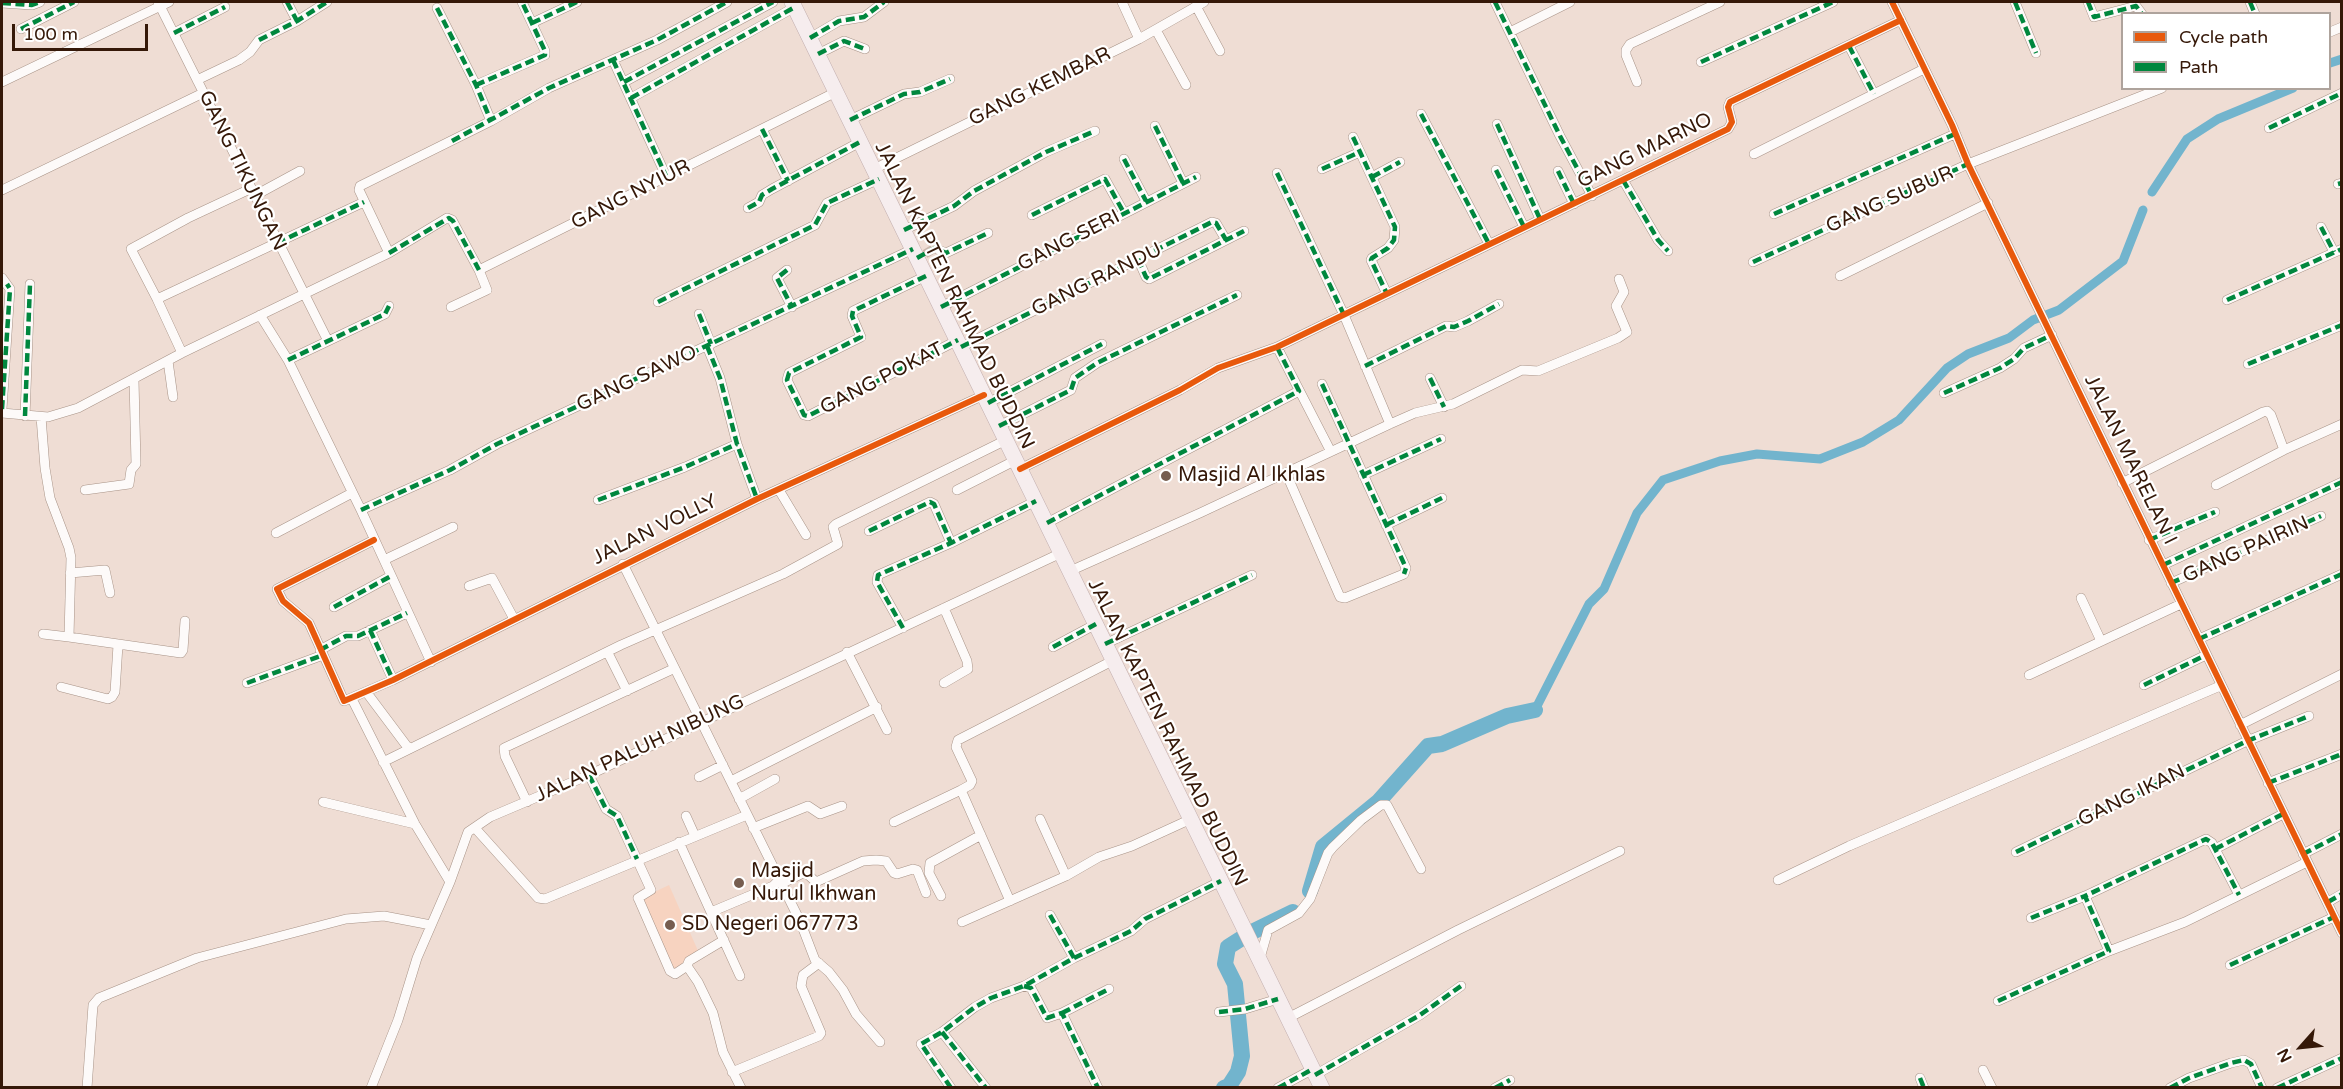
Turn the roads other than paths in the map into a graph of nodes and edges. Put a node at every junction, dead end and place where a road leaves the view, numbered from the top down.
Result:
1 (40, 2) edge
2 (74, 2) edge
3 (286, 2) edge
4 (327, 2) edge
5 (522, 2) edge
6 (577, 2) edge
7 (727, 2) edge
8 (773, 2) edge
9 (884, 2) edge
10 (1122, 2) edge
11 (1495, 2) edge
12 (1570, 2) edge
13 (1720, 2) edge
14 (1833, 2) edge
15 (1894, 2) edge
16 (2015, 2) edge
17 (2088, 2) edge
18 (2, 3) edge
19 (163, 3) edge
20 (794, 4) edge
21 (1200, 4) edge
22 (225, 7) dead end
23 (437, 8) dead end
24 (2141, 12) edge
25 (1901, 20) junction
26 (297, 21) junction
27 (532, 23) junction
28 (21, 29) dead end
29 (1156, 30) junction
30 (1510, 32) junction
31 (174, 33) junction
32 (810, 38) junction
33 (1139, 39) junction
34 (1849, 46) junction
35 (865, 48) dead end
36 (1220, 51) dead end
37 (2036, 53) dead end
38 (818, 54) junction
39 (613, 60) junction
40 (1701, 62) dead end
41 (1924, 69) junction
42 (950, 79) dead end
43 (197, 80) junction
44 (2, 82) edge
45 (624, 82) junction
46 (1637, 82) dead end
47 (476, 85) junction
48 (1186, 85) dead end
49 (2157, 90) edge
50 (836, 92) junction
51 (203, 93) junction
52 (2342, 93) edge
53 (1874, 94) junction
54 (631, 98) junction
55 (1421, 114) dead end
56 (850, 120) junction
57 (491, 121) junction
58 (1497, 124) dead end
59 (1155, 126) dead end
60 (2269, 128) dead end
61 (762, 129) junction
62 (1095, 131) dead end
63 (1955, 134) junction
64 (1353, 137) dead end
65 (861, 142) junction
66 (1360, 152) junction
67 (1754, 154) dead end
68 (1124, 159) dead end
69 (1401, 162) dead end
70 (1968, 164) junction
71 (1322, 169) dead end
72 (1496, 170) dead end
73 (300, 171) dead end
74 (1558, 171) dead end
75 (1277, 173) dead end
76 (877, 174) junction
77 (666, 176) junction
78 (1196, 177) dead end
79 (1372, 177) junction
80 (1623, 180) junction
81 (788, 181) junction
82 (1183, 183) junction
83 (2, 189) edge
84 (252, 192) junction
85 (1592, 196) junction
86 (1146, 201) junction
87 (364, 202) junction
88 (1988, 203) junction
89 (1574, 204) junction
90 (748, 208) dead end
91 (1124, 213) junction
92 (1774, 214) dead end
93 (1032, 215) dead end
94 (1540, 219) junction
95 (1524, 227) junction
96 (2321, 227) dead end
97 (904, 230) junction
98 (1244, 231) dead end
99 (988, 233) dead end
100 (1226, 240) junction
101 (277, 243) junction
102 (1489, 244) junction
103 (939, 250) tunnel mouth
104 (1668, 251) dead end
105 (2338, 251) edge
106 (389, 253) junction
107 (918, 253) junction
108 (1138, 259) junction
109 (1753, 262) dead end
110 (479, 270) junction
111 (787, 270) dead end
112 (926, 276) junction
113 (1840, 276) dead end
114 (2, 278) edge
115 (1619, 279) dead end
116 (30, 284) dead end
117 (303, 294) junction
118 (1387, 294) junction
119 (1237, 295) dead end
120 (158, 299) junction
121 (2226, 300) dead end
122 (658, 302) dead end
123 (1499, 304) dead end
124 (388, 306) dead end
125 (451, 307) dead end
126 (792, 307) junction
127 (941, 307) junction
128 (699, 314) dead end
129 (260, 315) junction
130 (1344, 315) junction
131 (2342, 325) edge
132 (2051, 332) junction
133 (328, 340) junction
134 (959, 344) junction
135 (1102, 344) dead end
136 (709, 345) junction
137 (1277, 347) junction
138 (182, 353) junction
139 (288, 360) junction
140 (168, 361) junction
141 (2248, 364) dead end
142 (1365, 366) junction
143 (1430, 378) dead end
144 (134, 380) junction
145 (1322, 384) dead end
146 (1299, 391) junction
147 (1944, 393) dead end
148 (173, 397) dead end
149 (986, 399) junction
150 (1444, 407) junction
151 (2, 408) edge
152 (2, 413) edge
153 (25, 416) junction
154 (41, 417) junction
155 (1390, 424) junction
156 (2342, 424) edge
157 (1003, 433) junction
158 (1441, 438) dead end
159 (1349, 441) junction
160 (737, 444) junction
161 (1330, 450) junction
162 (2284, 450) junction
163 (1018, 464) junction
164 (1286, 473) junction
165 (1364, 474) junction
166 (2342, 482) edge
167 (2122, 483) junction
168 (2216, 485) dead end
169 (85, 490) dead end
170 (778, 490) junction
171 (957, 490) dead end
172 (352, 493) junction
173 (1442, 498) dead end
174 (757, 499) junction
175 (598, 500) dead end
176 (1036, 501) junction
177 (361, 510) junction
178 (2215, 512) dead end
179 (2320, 516) dead end
180 (1047, 524) junction
181 (1386, 525) junction
182 (453, 527) dead end
183 (869, 531) dead end
184 (276, 533) dead end
185 (806, 535) dead end
186 (374, 540) junction
187 (2149, 540) junction
188 (951, 543) junction
189 (1061, 553) junction
190 (384, 560) junction
191 (622, 564) junction
192 (2163, 565) junction
193 (1070, 571) junction
194 (70, 573) junction
195 (2342, 574) edge
196 (1252, 575) dead end
197 (391, 576) junction
198 (2171, 583) junction
199 (469, 586) dead end
200 (110, 593) dead end
201 (2081, 598) dead end
202 (2181, 604) junction
203 (334, 607) dead end
204 (944, 608) junction
205 (407, 612) junction
206 (514, 619) junction
207 (185, 621) dead end
208 (1096, 624) junction
209 (901, 629) junction
210 (370, 630) junction
211 (655, 630) junction
212 (44, 634) dead end
213 (69, 637) junction
214 (2199, 639) junction
215 (2101, 641) junction
216 (1105, 644) junction
217 (118, 645) junction
218 (1053, 646) dead end
219 (322, 652) junction
220 (608, 652) junction
221 (847, 652) junction
222 (2206, 655) junction
223 (1114, 660) junction
224 (430, 662) junction
225 (673, 669) junction
226 (2342, 674) edge
227 (2029, 675) dead end
228 (393, 680) junction
229 (247, 683) dead end
230 (944, 683) dead end
231 (2144, 685) dead end
232 (2220, 686) junction
233 (61, 687) dead end
234 (627, 691) junction
235 (367, 693) junction
236 (348, 700) junction
237 (877, 707) junction
238 (2309, 716) dead end
239 (702, 721) junction
240 (2240, 725) junction
241 (887, 729) dead end
242 (2247, 741) junction
243 (409, 749) junction
244 (2342, 754) edge
245 (383, 762) junction
246 (723, 765) junction
247 (588, 775) junction
248 (699, 777) dead end
249 (775, 779) dead end
250 (731, 781) junction
251 (2268, 783) junction
252 (961, 790) junction
253 (739, 799) junction
254 (323, 802) dead end
255 (527, 802) junction
256 (842, 806) dead end
257 (2283, 814) junction
258 (747, 815) junction
259 (686, 816) dead end
260 (1040, 819) dead end
261 (1191, 819) junction
262 (894, 822) dead end
263 (415, 824) junction
264 (475, 828) junction
265 (753, 828) junction
266 (2342, 834) edge
267 (981, 835) junction
268 (695, 836) junction
269 (680, 842) junction
270 (2215, 849) junction
271 (1620, 851) dead end
272 (2016, 852) dead end
273 (2305, 858) junction
274 (637, 860) junction
275 (1421, 868) dead end
276 (1066, 876) junction
277 (1778, 880) dead end
278 (1221, 881) junction
279 (450, 882) junction
280 (780, 882) junction
281 (926, 893) dead end
282 (2342, 894) edge
283 (2239, 895) junction
284 (941, 896) dead end
285 (2085, 896) junction
286 (1010, 901) junction
287 (2328, 902) junction
288 (711, 912) junction
289 (1050, 915) dead end
290 (2334, 917) junction
291 (2031, 918) dead end
292 (963, 922) dead end
293 (431, 925) junction
294 (2342, 933) edge
295 (724, 940) junction
296 (2109, 951) junction
297 (1074, 958) junction
298 (1260, 958) junction
299 (817, 961) junction
300 (2230, 965) dead end
301 (687, 966) junction
302 (740, 976) dead end
303 (1024, 986) junction
304 (1461, 986) dead end
305 (1108, 989) dead end
306 (1278, 999) junction
307 (1998, 1001) dead end
308 (1219, 1012) dead end
309 (1062, 1013) junction
310 (1287, 1018) junction
311 (942, 1032) junction
312 (878, 1040) dead end
313 (2342, 1058) edge
314 (1983, 1070) dead end
315 (732, 1072) junction
316 (1317, 1077) edge
317 (1510, 1080) dead end
318 (87, 1088) edge
319 (370, 1088) edge
320 (741, 1088) edge
321 (951, 1088) edge
322 (986, 1088) edge
323 (1098, 1088) edge
324 (1278, 1088) edge
325 (1496, 1088) edge
326 (1992, 1088) edge
327 (2170, 1088) edge
328 (2262, 1088) edge
329 (2277, 1088) edge

1 - 18 street
2 - 28 street
3 - 26 street
4 - 26 street
5 - 27 street
6 - 27 street
7 - 39 street
8 - 45 street
9 - 32 street
10 - 33 street
11 - 30 street
12 - 30 street
13 - 46 street
14 - 40 street
15 - 25 street, JALAN MARELAN I
16 - 37 street
17 - 24 street
19 - 31 street, GANG TIKUNGAN
19 - 44 street
20 - 32 main road, JALAN KAPTEN RAHMAD BUDDIN
20 - 54 street
21 - 29 street, GANG KEMBAR
21 - 36 street
22 - 31 street
23 - 47 street
25 - 34 street, GANG MARNO
25 - 41 street, JALAN MARELAN I
26 - 43 street
27 - 47 street
29 - 33 street, GANG KEMBAR
29 - 48 street
30 - 85 street
31 - 43 street, GANG TIKUNGAN
32 - 38 main road, JALAN KAPTEN RAHMAD BUDDIN
33 - 76 street, GANG KEMBAR
34 - 53 street
34 - 80 street, GANG MARNO
35 - 38 street
38 - 50 main road, JALAN KAPTEN RAHMAD BUDDIN
39 - 45 street
39 - 57 street
41 - 53 street
41 - 63 street, JALAN MARELAN I
42 - 56 street
43 - 51 street, GANG TIKUNGAN
45 - 54 street
47 - 57 street
49 - 70 street, GANG SUBUR
50 - 56 main road, JALAN KAPTEN RAHMAD BUDDIN
50 - 61 street, GANG NYIUR
51 - 83 street
51 - 84 street, GANG TIKUNGAN
52 - 60 street
53 - 67 street
54 - 77 street
55 - 102 street
56 - 65 main road, JALAN KAPTEN RAHMAD BUDDIN
57 - 87 street
58 - 94 street
59 - 82 street
61 - 77 street, GANG NYIUR
61 - 81 street
62 - 97 street
63 - 70 street, JALAN MARELAN I
63 - 92 street
64 - 66 street
65 - 76 main road, JALAN KAPTEN RAHMAD BUDDIN
65 - 81 street
66 - 71 street
66 - 79 street
68 - 86 street
69 - 79 street
70 - 88 street, JALAN MARELAN I
70 - 109 street, GANG SUBUR
72 - 95 street
73 - 84 street
74 - 89 street
75 - 130 street
76 - 97 main road, JALAN KAPTEN RAHMAD BUDDIN
76 - 122 street, GANG KEMBAR
77 - 110 street, GANG NYIUR
78 - 82 street, GANG SERI
79 - 118 street
80 - 85 street, GANG MARNO
80 - 104 street
81 - 90 street
82 - 86 street, GANG SERI
84 - 101 street, GANG TIKUNGAN
84 - 120 street
85 - 89 street, GANG MARNO
86 - 91 street, GANG SERI
87 - 101 street
87 - 106 street
88 - 113 street
88 - 132 street, JALAN MARELAN I
89 - 94 street, GANG MARNO
91 - 93 street
91 - 127 street, GANG SERI
94 - 95 street, GANG MARNO
95 - 102 street, GANG MARNO
96 - 105 street
97 - 107 main road, JALAN KAPTEN RAHMAD BUDDIN
98 - 100 street
99 - 103 street
100 - 108 street, GANG RANDU
100 - 108 street
101 - 117 street, GANG TIKUNGAN
101 - 120 street
102 - 118 street, GANG MARNO
105 - 121 street
106 - 110 street
106 - 117 street
107 - 112 main road, JALAN KAPTEN RAHMAD BUDDIN
107 - 126 street, GANG SAWO
108 - 134 street, GANG RANDU
110 - 125 street
111 - 126 street
112 - 127 main road, JALAN KAPTEN RAHMAD BUDDIN
112 - 134 street, GANG POKAT
114 - 151 street
115 - 150 street
116 - 153 street
117 - 129 street
117 - 133 street, GANG TIKUNGAN
118 - 130 street, GANG MARNO
119 - 157 street
120 - 138 street
123 - 142 street
124 - 133 street
126 - 136 street, GANG SAWO
127 - 134 main road, JALAN KAPTEN RAHMAD BUDDIN
128 - 136 street
129 - 138 street
129 - 139 street
130 - 137 street, GANG MARNO
130 - 142 street
131 - 141 street
132 - 147 street
132 - 167 street, JALAN MARELAN I
133 - 139 street
134 - 149 main road, JALAN KAPTEN RAHMAD BUDDIN
135 - 149 street, JALAN VOLLY
136 - 160 street
136 - 177 street, GANG SAWO
137 - 146 street
137 - 163 street, GANG MARNO
138 - 140 street
139 - 172 street
140 - 144 street
140 - 148 street
142 - 155 street
143 - 150 street
144 - 154 street
144 - 169 street
145 - 159 street
146 - 161 street
146 - 180 street
149 - 157 main road, JALAN KAPTEN RAHMAD BUDDIN
149 - 170 street, JALAN VOLLY
150 - 155 street
152 - 153 street
153 - 154 street
154 - 194 street
155 - 159 street
156 - 162 street
157 - 163 main road, JALAN KAPTEN RAHMAD BUDDIN
157 - 211 street
158 - 165 street
159 - 161 street
159 - 165 street
160 - 174 street
160 - 175 street
161 - 164 street
162 - 167 street
162 - 168 street
163 - 171 street, GANG MARNO
163 - 176 main road, JALAN KAPTEN RAHMAD BUDDIN
164 - 181 street
164 - 193 street
165 - 181 street
166 - 192 street
167 - 187 street, JALAN MARELAN I
170 - 174 street, JALAN VOLLY
170 - 185 street
172 - 177 street
172 - 184 street
173 - 181 street
174 - 191 street, JALAN VOLLY
176 - 180 main road, JALAN KAPTEN RAHMAD BUDDIN
176 - 188 street
177 - 186 street
178 - 187 street
179 - 198 street, GANG PAIRIN
180 - 189 main road, JALAN KAPTEN RAHMAD BUDDIN
182 - 190 street
183 - 188 street
186 - 190 street
186 - 219 street
187 - 192 street, JALAN MARELAN I
188 - 209 street
189 - 193 main road, JALAN KAPTEN RAHMAD BUDDIN
189 - 204 street, JALAN PALUH NIBUNG
190 - 197 street
191 - 206 street, JALAN VOLLY
191 - 211 street
192 - 198 street, JALAN MARELAN I
193 - 208 main road, JALAN KAPTEN RAHMAD BUDDIN
194 - 200 street
194 - 213 street
195 - 214 street
196 - 216 street
197 - 203 street
197 - 205 street
198 - 202 street, JALAN MARELAN I
199 - 206 street
201 - 215 street
202 - 214 street, JALAN MARELAN I
202 - 215 street
204 - 209 street, JALAN PALUH NIBUNG
204 - 230 street
205 - 210 street
205 - 224 street
206 - 224 street, JALAN VOLLY
207 - 217 street
208 - 216 main road, JALAN KAPTEN RAHMAD BUDDIN
208 - 218 street
209 - 221 street, JALAN PALUH NIBUNG
210 - 219 street
210 - 228 street
211 - 220 street
211 - 225 street
212 - 213 street
213 - 217 street
214 - 222 street, JALAN MARELAN I
215 - 227 street
216 - 223 main road, JALAN KAPTEN RAHMAD BUDDIN
217 - 233 street
219 - 229 street
219 - 236 street
220 - 234 street
220 - 243 street
221 - 237 street
221 - 239 street, JALAN PALUH NIBUNG
222 - 231 street
222 - 232 street, JALAN MARELAN I
223 - 252 street
223 - 261 main road, JALAN KAPTEN RAHMAD BUDDIN
224 - 228 street, JALAN VOLLY
225 - 234 street
225 - 239 street
226 - 240 street
228 - 235 street, JALAN VOLLY
232 - 240 street, JALAN MARELAN I
232 - 277 street
234 - 255 street
235 - 236 street, JALAN VOLLY
235 - 243 street
236 - 245 street
237 - 241 street
237 - 250 street
238 - 242 street, GANG IKAN
239 - 246 street
239 - 247 street, JALAN PALUH NIBUNG
240 - 242 street, JALAN MARELAN I
242 - 251 street, JALAN MARELAN I
242 - 272 street, GANG IKAN
243 - 245 street
244 - 251 street
245 - 263 street
246 - 248 street
246 - 250 street
247 - 255 street, JALAN PALUH NIBUNG
247 - 274 street
249 - 253 street
250 - 253 street
251 - 257 street, JALAN MARELAN I
252 - 262 street
252 - 267 street
253 - 258 street
254 - 263 street
255 - 264 street, JALAN PALUH NIBUNG
256 - 265 street
257 - 270 street
257 - 273 street, JALAN MARELAN I
258 - 265 street
258 - 268 street
259 - 268 street
260 - 276 street
261 - 276 street
261 - 278 main road, JALAN KAPTEN RAHMAD BUDDIN
263 - 279 street
264 - 274 street
264 - 279 street, JALAN PALUH NIBUNG
265 - 280 street
266 - 273 street
267 - 284 street
267 - 286 street
268 - 269 street
269 - 274 street
269 - 288 street
270 - 283 street
270 - 285 street
271 - 310 street
273 - 283 street
273 - 287 street, JALAN MARELAN I
274 - 301 street
275 - 298 street
276 - 286 street
278 - 297 street
278 - 298 main road, JALAN KAPTEN RAHMAD BUDDIN
279 - 293 street, JALAN PALUH NIBUNG
280 - 281 street
280 - 288 street
280 - 299 street
282 - 287 street
283 - 296 street
285 - 291 street
285 - 296 street
286 - 292 street
287 - 290 street, JALAN MARELAN I
288 - 295 street
289 - 297 street
290 - 294 street, JALAN MARELAN I
290 - 300 street
293 - 318 street
293 - 319 street, JALAN PALUH NIBUNG
295 - 301 street
295 - 302 street
296 - 307 street
297 - 303 street
298 - 306 main road, JALAN KAPTEN RAHMAD BUDDIN
299 - 312 street
299 - 315 street
301 - 315 street
303 - 309 street
303 - 311 street
304 - 316 street
305 - 309 street
306 - 308 street
306 - 310 main road, JALAN KAPTEN RAHMAD BUDDIN
309 - 323 street
310 - 316 main road, JALAN KAPTEN RAHMAD BUDDIN
311 - 321 street
311 - 322 street
313 - 329 street
314 - 326 street
315 - 320 street
316 - 324 street
317 - 325 street
327 - 328 street

